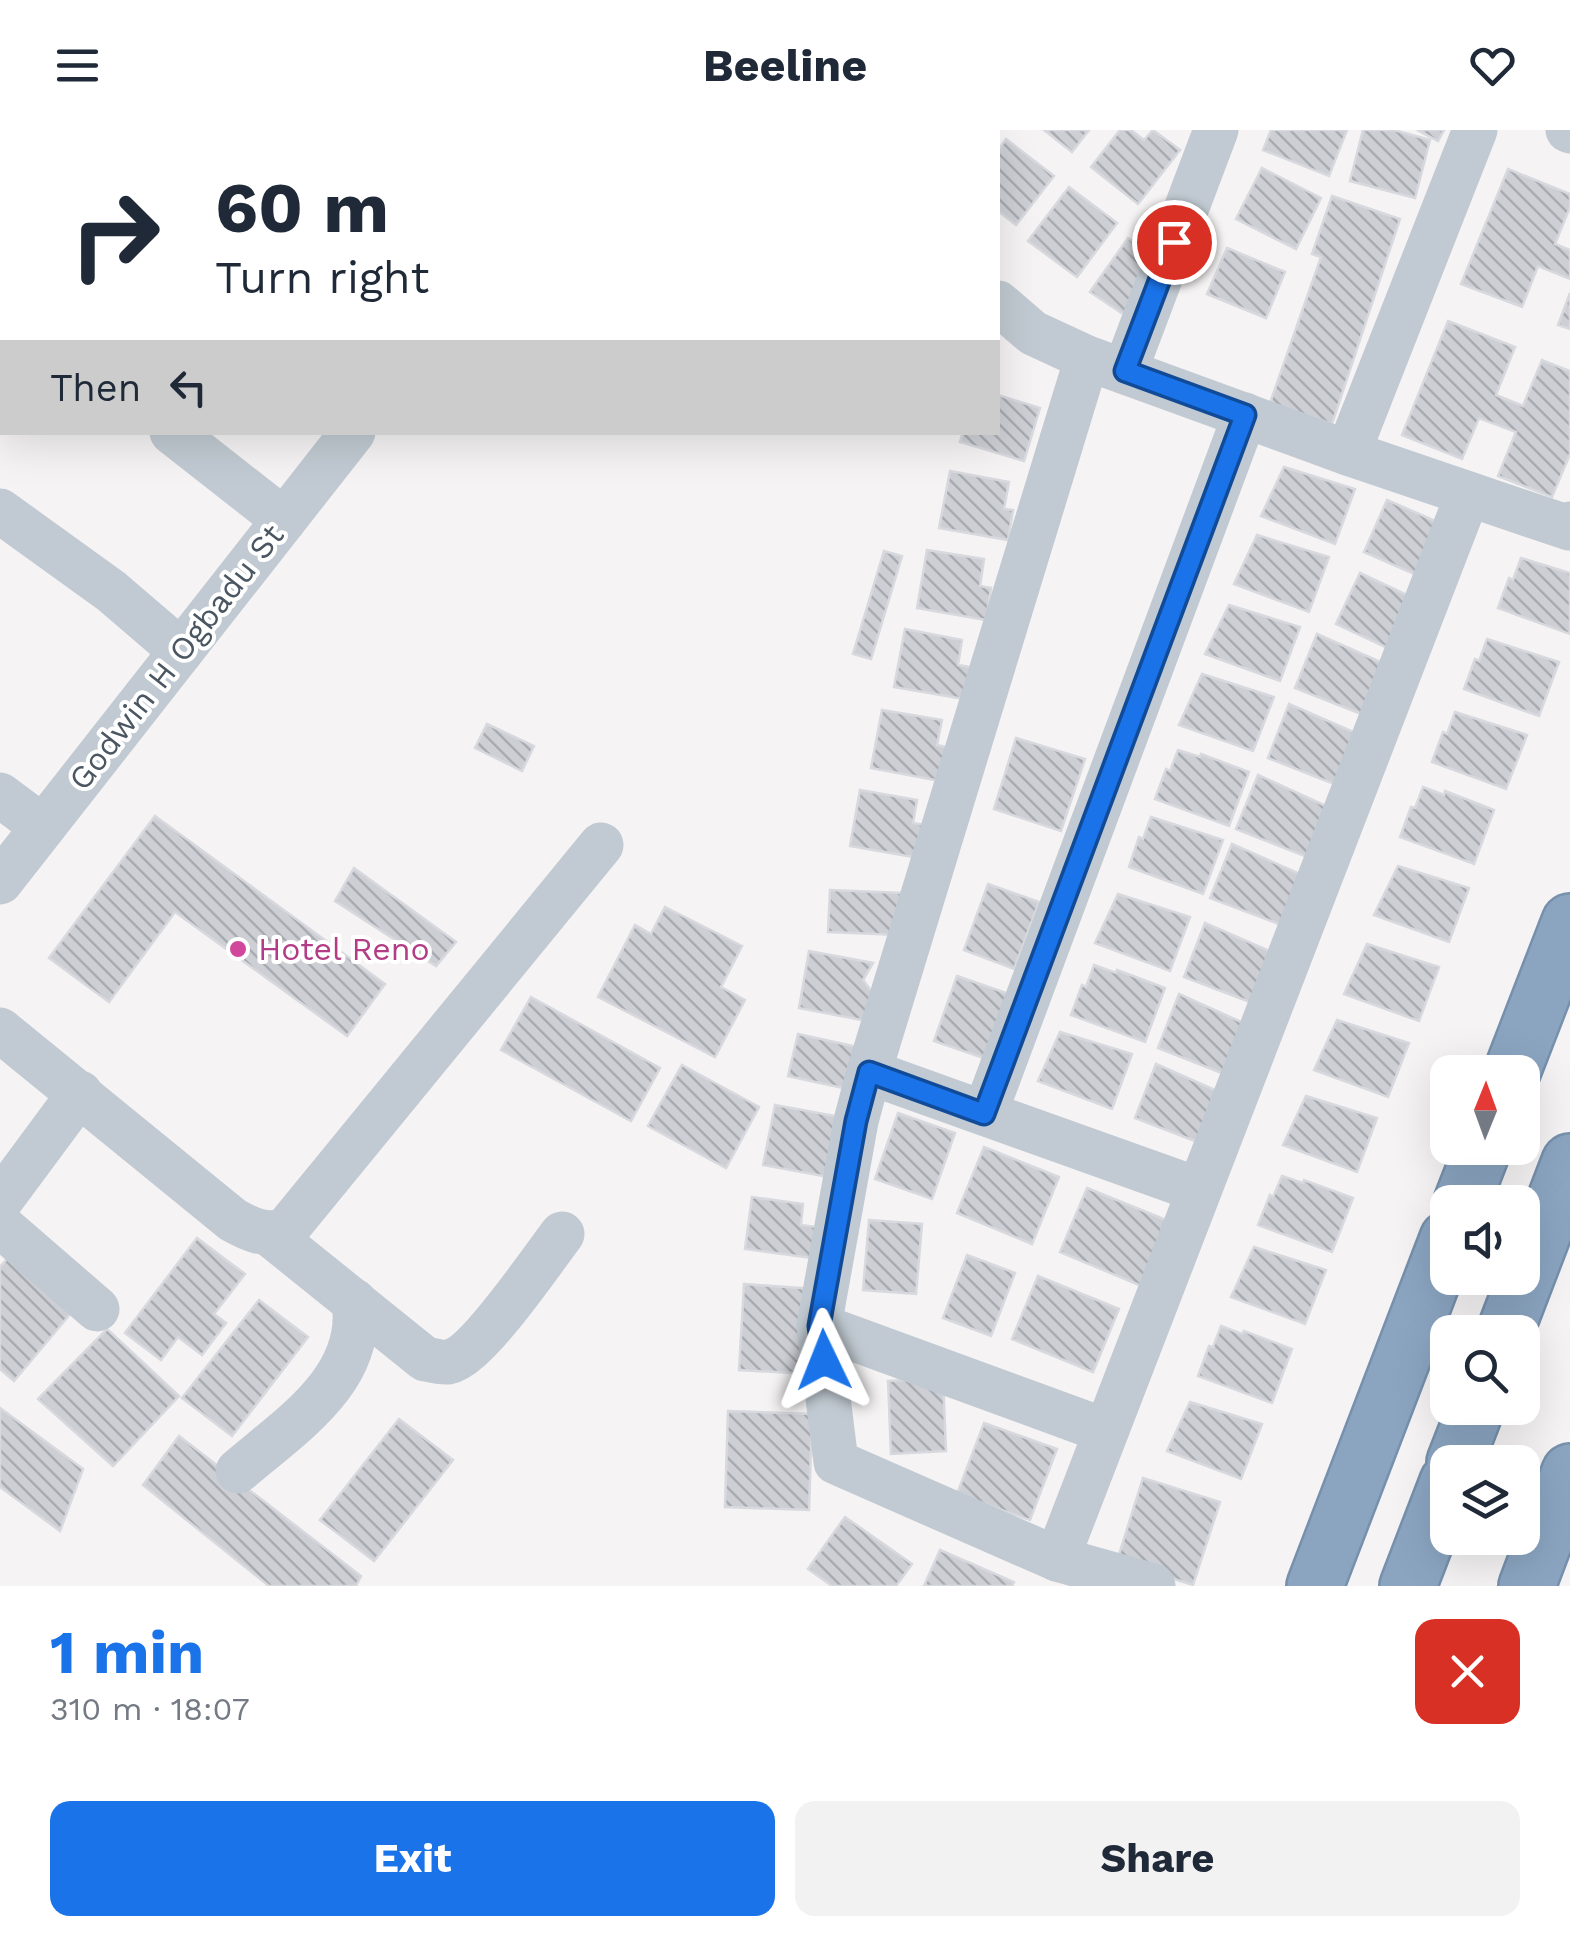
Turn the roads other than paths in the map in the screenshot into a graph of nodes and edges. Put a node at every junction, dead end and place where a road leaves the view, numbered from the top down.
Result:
1 (1475, 130) edge
2 (1207, 135) edge
3 (1000, 305) edge
4 (1106, 364) junction
5 (1245, 415) junction
6 (176, 435) edge
7 (351, 435) edge
8 (1348, 453) junction
9 (1468, 494) junction
10 (0, 511) edge
11 (284, 520) junction
12 (1570, 524) edge
13 (182, 651) junction
14 (0, 796) edge
15 (43, 827) junction
16 (601, 845) dead end
17 (0, 882) edge
18 (1570, 922) edge
19 (0, 1030) edge
20 (1519, 1055) edge
21 (869, 1072) junction
22 (80, 1093) junction
23 (984, 1114) junction
24 (1570, 1162) edge
25 (1199, 1190) junction
26 (0, 1201) edge
27 (0, 1226) edge
28 (562, 1234) dead end
29 (270, 1235) junction
30 (1430, 1286) edge
31 (354, 1301) junction
32 (97, 1309) dead end
33 (1512, 1315) edge
34 (819, 1326) junction
35 (1106, 1431) junction
36 (238, 1471) dead end
37 (1570, 1472) edge
38 (1430, 1529) edge
39 (1057, 1559) junction
40 (1153, 1586) edge
41 (1315, 1586) edge
42 (1408, 1586) edge
43 (1527, 1586) edge

1 - 8 street
2 - 4 street
3 - 4 street
4 - 5 street
4 - 21 street
5 - 8 street
5 - 23 street
6 - 11 street
7 - 11 street, Godwin H Ogbadu St
8 - 9 street
9 - 12 street
9 - 25 street
10 - 13 street
11 - 13 street, Godwin H Ogbadu St
13 - 15 street, Godwin H Ogbadu St
14 - 15 street
15 - 17 street, Godwin H Ogbadu St
16 - 29 street
18 - 20 highway
19 - 22 street
21 - 23 street
21 - 34 street
22 - 26 street
22 - 29 street
23 - 25 street
24 - 33 highway
25 - 35 street
27 - 32 street
28 - 31 street
29 - 31 street
30 - 41 highway
31 - 36 street
34 - 35 street
34 - 39 street
35 - 39 street
37 - 43 highway
38 - 42 highway
39 - 40 street

